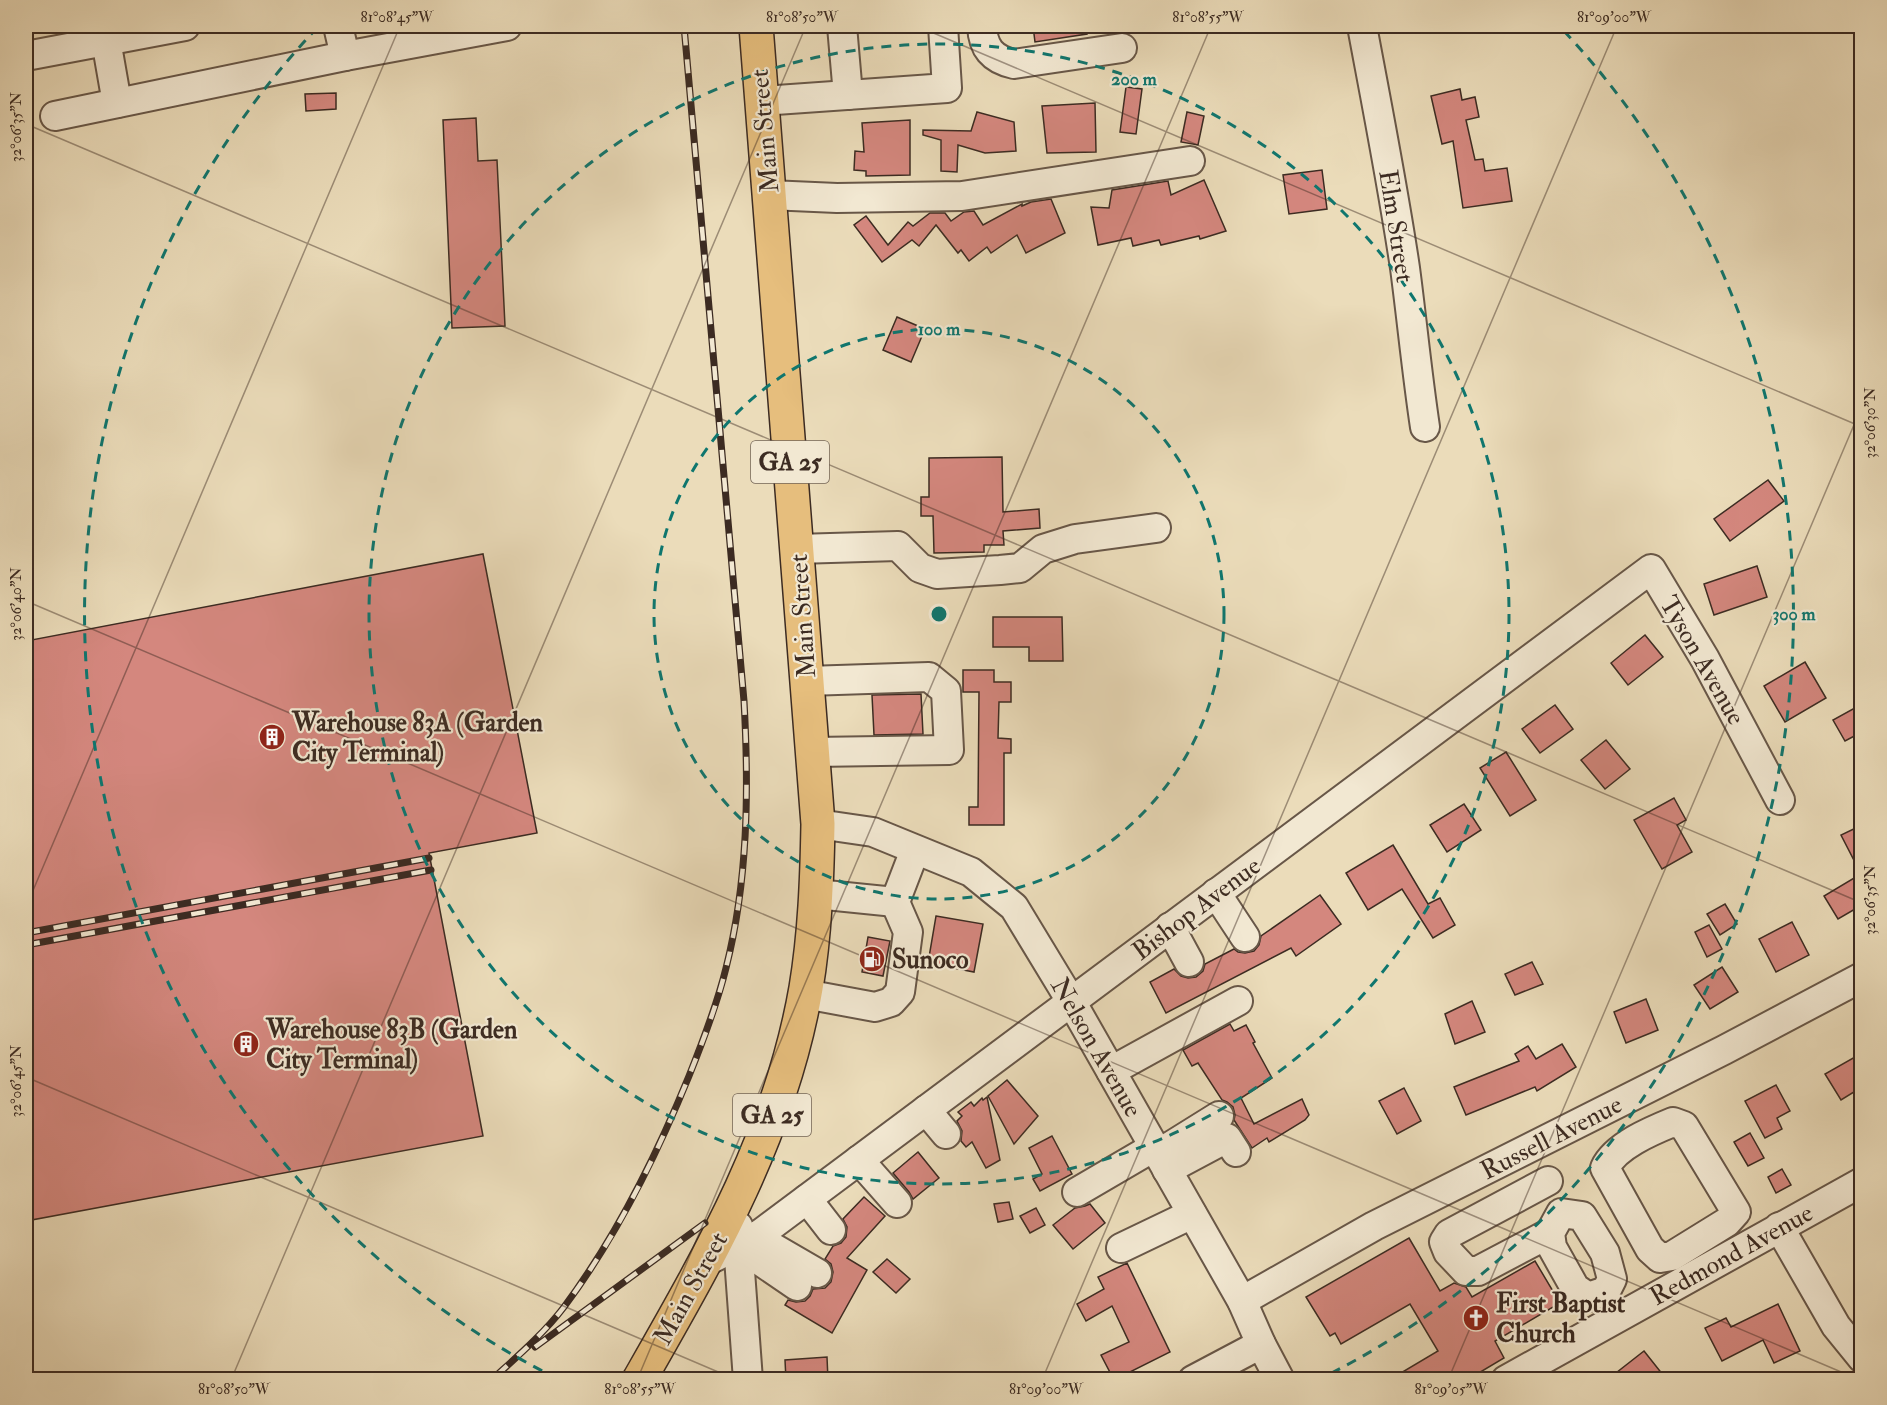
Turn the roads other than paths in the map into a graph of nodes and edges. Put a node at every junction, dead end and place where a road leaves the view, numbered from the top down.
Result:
1 (185, 26) edge
2 (338, 26) edge
3 (507, 26) edge
4 (756, 26) edge
5 (842, 26) edge
6 (943, 26) edge
7 (982, 26) edge
8 (1362, 26) edge
9 (106, 40) junction
10 (1122, 48) dead end
11 (26, 56) edge
12 (345, 56) junction
13 (848, 94) junction
14 (761, 100) junction
15 (117, 103) junction
16 (55, 116) dead end
17 (1191, 161) dead end
18 (769, 195) junction
19 (1425, 427) dead end
20 (1156, 528) dead end
21 (797, 549) junction
22 (1652, 569) joint
23 (807, 681) junction
24 (813, 752) junction
25 (1780, 800) dead end
26 (818, 824) junction
27 (915, 850) junction
28 (1216, 893) junction
29 (816, 894) junction
30 (895, 902) junction
31 (1170, 927) junction
32 (1245, 937) dead end
33 (1189, 962) dead end
34 (1862, 977) edge
35 (805, 994) junction
36 (1071, 1001) junction
37 (1238, 1001) dead end
38 (1110, 1071) junction
39 (1627, 1099) junction
40 (926, 1110) junction
41 (1219, 1116) dead end
42 (946, 1134) dead end
43 (1644, 1134) junction
44 (1534, 1146) junction
45 (1236, 1152) dead end
46 (1160, 1157) junction
47 (859, 1160) junction
48 (1548, 1181) junction
49 (1862, 1182) edge
50 (1077, 1192) dead end
51 (739, 1196) junction
52 (807, 1199) junction
53 (897, 1203) dead end
54 (1192, 1214) junction
55 (1779, 1227) junction
56 (831, 1230) dead end
57 (748, 1239) junction
58 (1121, 1248) dead end
59 (707, 1261) junction
60 (807, 1280) dead end
61 (1242, 1300) junction
62 (1261, 1344) junction
63 (1862, 1358) edge
64 (639, 1380) edge
65 (748, 1380) edge
66 (1193, 1380) edge
67 (1280, 1380) edge
68 (1506, 1380) edge

1 - 9 street
2 - 12 street
3 - 12 street
4 - 14 main road, Main Street / GA 25
5 - 13 street
6 - 13 street
7 - 10 street
8 - 19 street, Elm Street
9 - 11 street
9 - 15 street
12 - 15 street
13 - 14 street
14 - 18 main road, Main Street / GA 25
15 - 16 street
17 - 18 street
18 - 21 main road, Main Street / GA 25
20 - 21 street
21 - 23 main road, Main Street / GA 25
22 - 25 street, Tyson Avenue
22 - 28 street, Bishop Avenue
23 - 24 main road, Main Street / GA 25
23 - 24 street
24 - 26 main road, Main Street / GA 25
26 - 27 street, Nelson Avenue
26 - 29 main road, Main Street / GA 25
27 - 30 street
27 - 36 street, Nelson Avenue
28 - 31 street, Bishop Avenue
28 - 32 street
29 - 30 street
29 - 35 main road, Main Street / GA 25
30 - 35 street
31 - 33 street
31 - 36 street, Bishop Avenue
34 - 39 street, Russell Avenue
35 - 51 main road, Main Street / GA 25
36 - 38 street, Nelson Avenue
36 - 40 street, Bishop Avenue
37 - 38 street
38 - 46 street, Nelson Avenue
39 - 43 street
39 - 44 street, Russell Avenue
40 - 42 street
40 - 47 street, Bishop Avenue
41 - 46 street
43 - 43 street
44 - 48 street
44 - 61 street, Russell Avenue
45 - 46 street
46 - 50 street
46 - 54 street, Nelson Avenue
47 - 52 street, Bishop Avenue
47 - 53 street
48 - 48 street
49 - 55 street, Redmond Avenue
51 - 57 street, Main Street
51 - 59 main road, Main Street / GA 25
52 - 56 street
52 - 57 street, Bishop Avenue
54 - 58 street
54 - 61 street, Nelson Avenue
55 - 63 street
55 - 68 street, Redmond Avenue
57 - 59 street, Bishop Avenue
57 - 60 street
57 - 65 street, Main Street
59 - 64 main road, Main Street / GA 25
61 - 62 street, Nelson Avenue
62 - 66 street
62 - 67 street, Nelson Avenue

